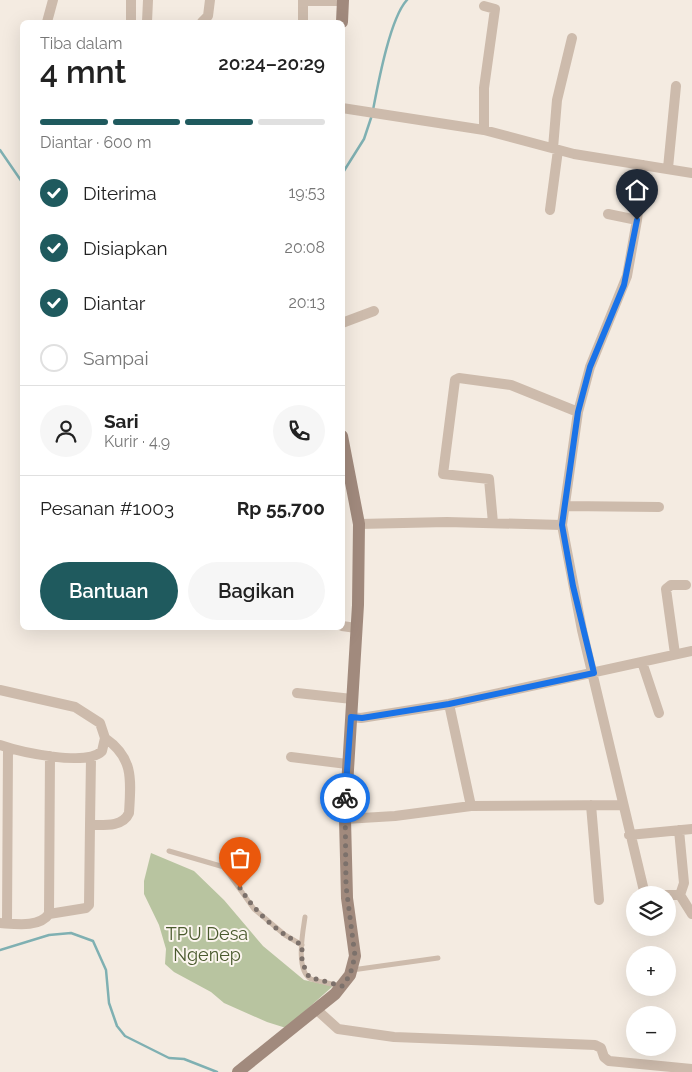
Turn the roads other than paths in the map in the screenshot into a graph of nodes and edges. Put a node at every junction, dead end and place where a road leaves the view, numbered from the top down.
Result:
1 (53, 0) edge
2 (131, 0) edge
3 (148, 0) edge
4 (210, 0) edge
5 (303, 0) edge
6 (343, 0) edge
7 (484, 6) dead end
8 (48, 20) edge
9 (132, 20) edge
10 (147, 20) edge
11 (204, 20) edge
12 (303, 20) edge
13 (342, 20) edge
14 (572, 38) dead end
15 (676, 86) dead end
16 (345, 108) edge
17 (484, 130) junction
18 (556, 149) junction
19 (643, 165) junction
20 (668, 168) junction
21 (692, 173) edge
22 (550, 210) dead end
23 (608, 214) dead end
24 (637, 220) junction
25 (374, 311) dead end
26 (345, 322) edge
27 (578, 412) junction
28 (345, 452) edge
29 (565, 506) junction
30 (659, 507) dead end
31 (493, 523) junction
32 (359, 524) junction
33 (562, 525) junction
34 (686, 585) dead end
35 (345, 626) edge
36 (356, 628) junction
37 (692, 651) edge
38 (675, 654) junction
39 (642, 662) junction
40 (594, 673) junction
41 (0, 690) edge
42 (297, 693) dead end
43 (352, 699) junction
44 (449, 704) junction
45 (659, 713) dead end
46 (351, 717) junction
47 (105, 738) junction
48 (4, 747) edge
49 (121, 750) junction
50 (102, 751) junction
51 (50, 756) junction
52 (291, 757) dead end
53 (91, 758) junction
54 (347, 764) junction
55 (591, 805) junction
56 (623, 805) junction
57 (471, 806) junction
58 (344, 818) junction
59 (90, 825) junction
60 (692, 829) edge
61 (679, 830) junction
62 (629, 835) junction
63 (169, 851) dead end
64 (643, 886) edge
65 (676, 895) edge
66 (680, 895) junction
67 (599, 900) dead end
68 (691, 910) edge
69 (48, 914) junction
70 (305, 917) dead end
71 (3, 923) edge
72 (302, 945) junction
73 (438, 958) dead end
74 (352, 970) junction
75 (342, 986) junction
76 (318, 1010) junction
77 (651, 1069) edge
78 (692, 1069) edge
79 (680, 1070) edge
80 (238, 1072) edge

1 - 8 street
2 - 9 street
3 - 10 street
4 - 11 street
5 - 6 street
5 - 12 street
6 - 13 street
7 - 17 street
14 - 18 street
15 - 20 street
16 - 17 street
17 - 18 street
18 - 19 street
18 - 22 street
19 - 20 street
19 - 24 street
20 - 21 street
23 - 24 street
24 - 27 street
25 - 26 street
27 - 29 street
27 - 31 street
28 - 32 street
29 - 30 street
29 - 33 street
31 - 32 street
31 - 33 street
32 - 36 street
33 - 40 street
34 - 38 street
35 - 36 street
36 - 43 street
37 - 38 street
38 - 39 street
39 - 40 street
39 - 45 street
40 - 44 street
40 - 56 street
41 - 47 street
42 - 43 street
43 - 46 street
44 - 46 street
44 - 57 street
46 - 54 street
47 - 49 street
47 - 50 street
48 - 51 street
48 - 71 street
49 - 50 street
49 - 59 street
50 - 53 street
51 - 53 street
51 - 69 street
52 - 54 street
53 - 59 street
54 - 58 street
55 - 56 street
55 - 57 street
55 - 67 street
56 - 62 street
57 - 58 street
58 - 74 street
59 - 69 street
60 - 61 street
61 - 62 street
61 - 66 street
62 - 64 street
63 - 72 lane
65 - 66 street
66 - 68 street
69 - 71 street
70 - 72 lane
72 - 75 lane
73 - 74 lane
74 - 75 street
75 - 76 street
76 - 77 street
76 - 80 street
77 - 79 street
78 - 79 street

